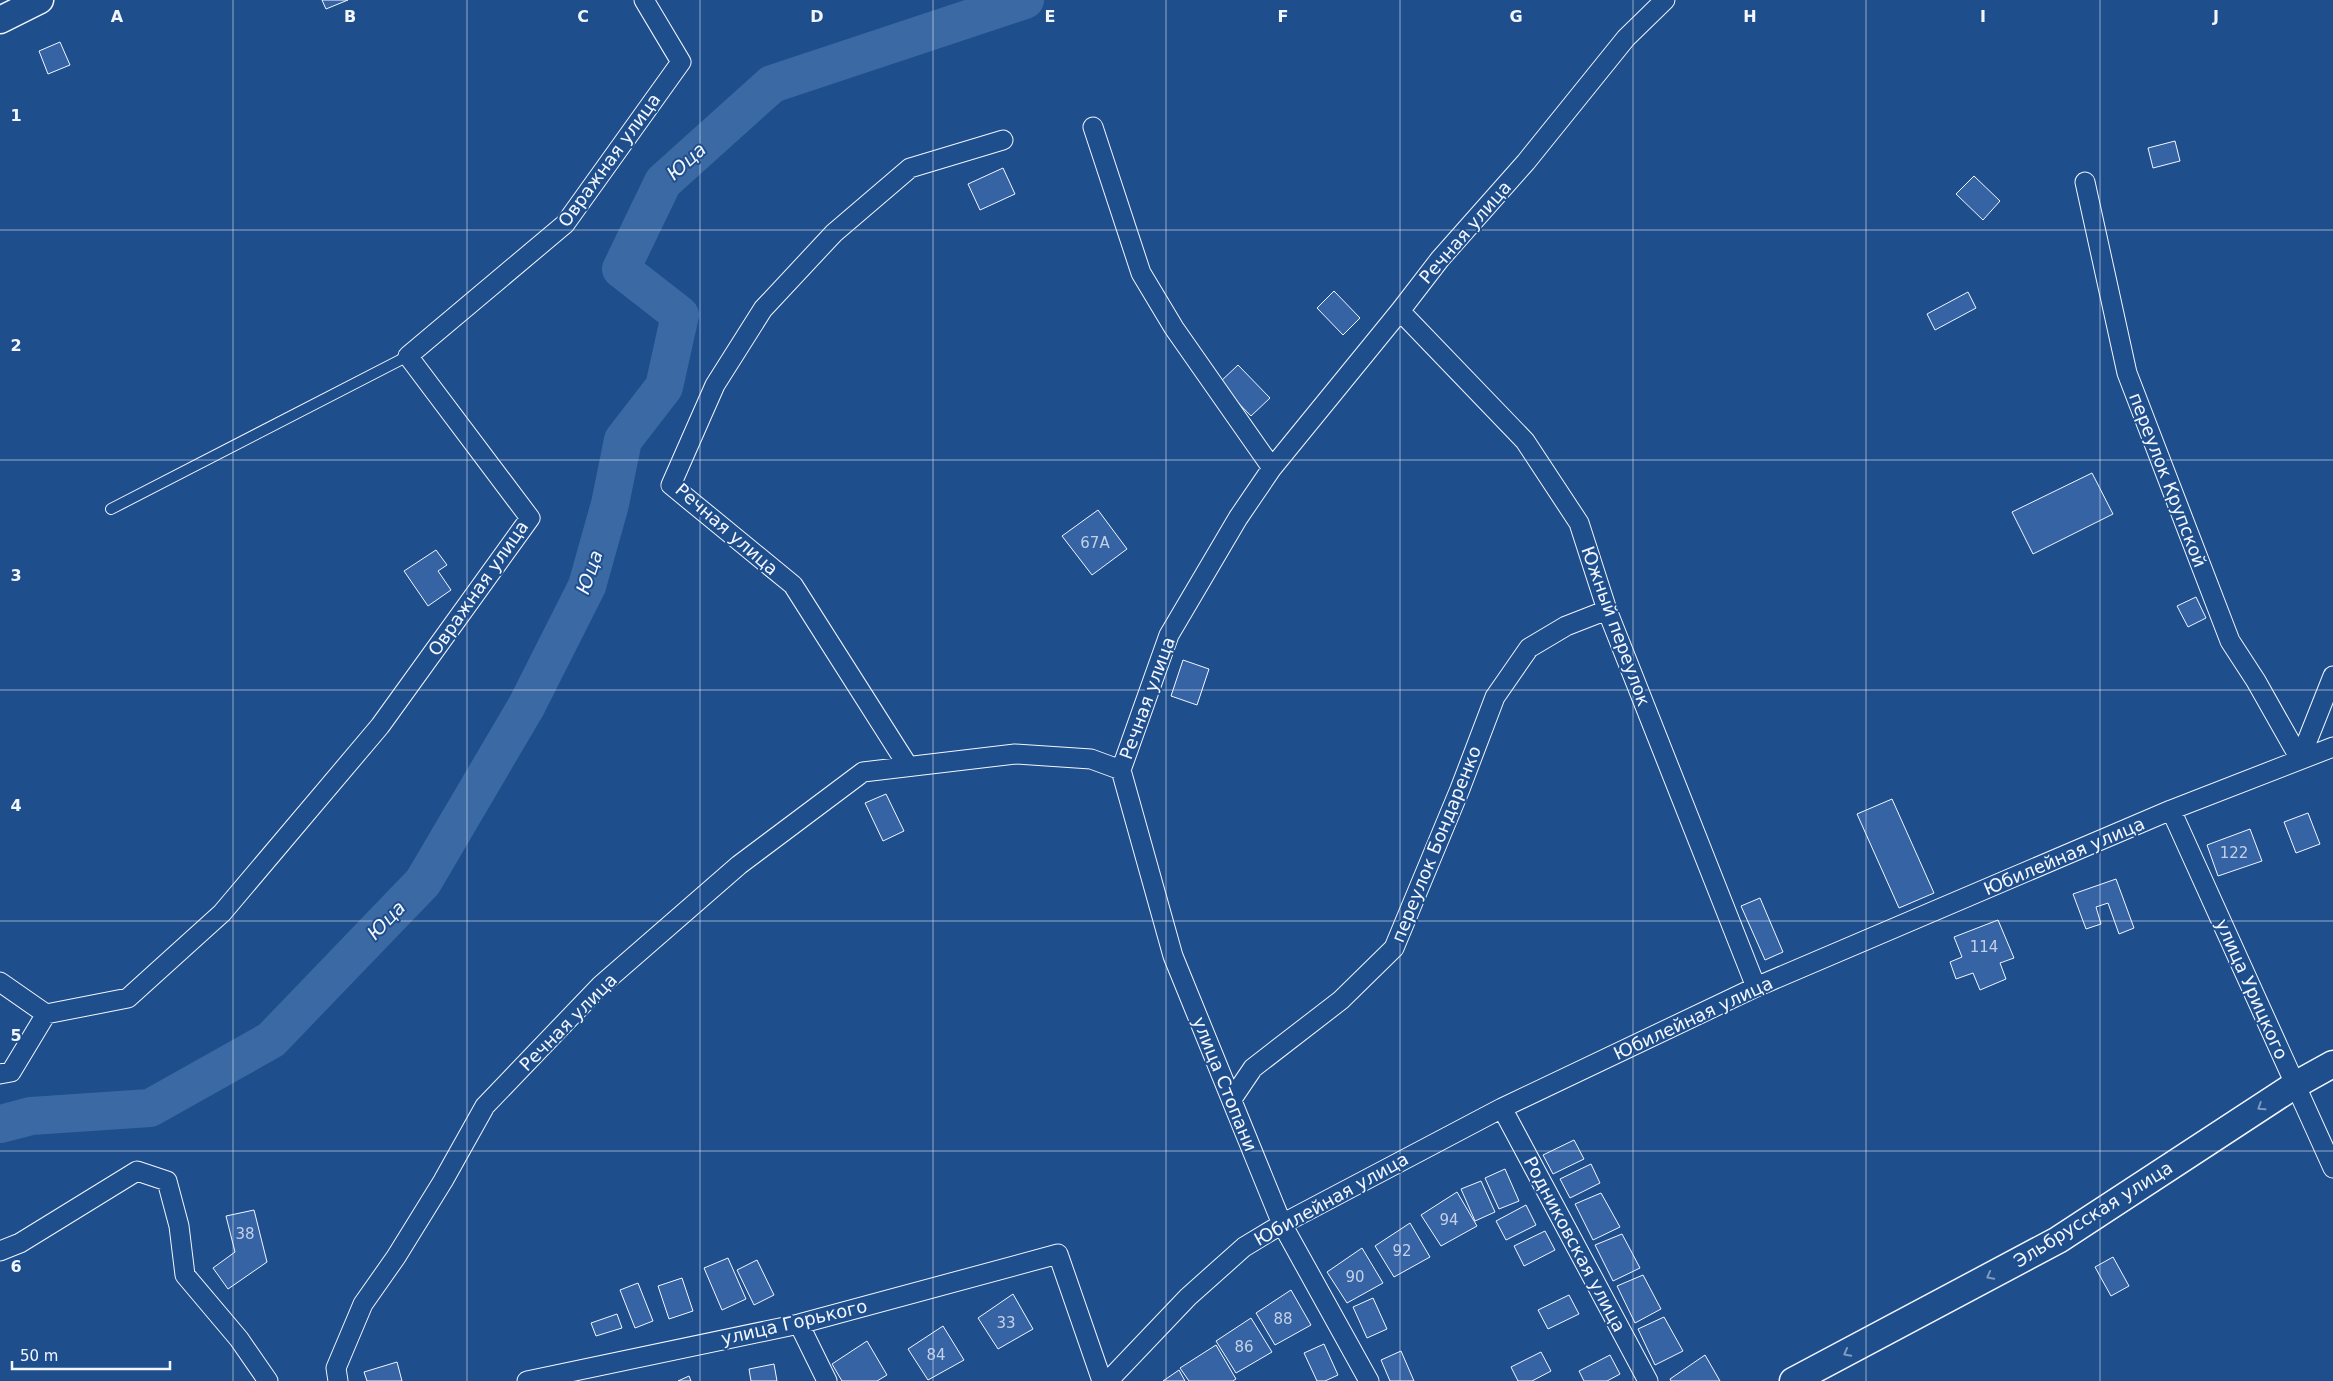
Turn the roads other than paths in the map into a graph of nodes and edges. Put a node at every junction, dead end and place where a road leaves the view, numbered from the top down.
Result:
1 (40, 0) edge
2 (644, 0) edge
3 (1664, 0) edge
4 (0, 20) edge
5 (1093, 127) dead end
6 (1003, 140) dead end
7 (2085, 182) dead end
8 (1400, 311) junction
9 (408, 356) junction
10 (1272, 468) junction
11 (111, 509) dead end
12 (1607, 610) junction
13 (2333, 676) edge
14 (2333, 747) edge
15 (2300, 759) junction
16 (908, 766) junction
17 (1121, 770) junction
18 (2171, 810) junction
19 (0, 982) edge
20 (1756, 988) junction
21 (46, 1014) junction
22 (2333, 1064) edge
23 (0, 1074) edge
24 (2295, 1085) junction
25 (1232, 1099) junction
26 (1502, 1108) junction
27 (2333, 1168) edge
28 (1282, 1224) junction
29 (0, 1250) edge
30 (799, 1324) junction
31 (559, 1377) edge
32 (268, 1381) edge
33 (338, 1381) edge
34 (527, 1381) edge
35 (827, 1381) edge
36 (1102, 1381) edge
37 (1108, 1381) edge
38 (1369, 1381) edge
39 (1648, 1381) edge
40 (1793, 1381) edge

1 - 4 street
2 - 9 street, Овражная улица
3 - 8 street, Речная улица
5 - 10 street
6 - 16 street, Речная улица
7 - 15 street, переулок Крупской
8 - 10 street, Речная улица
8 - 12 street, Южный переулок
9 - 11 lane
9 - 21 street, Овражная улица
10 - 17 street, Речная улица
12 - 20 street, Южный переулок
12 - 25 street, переулок Бондаренко
13 - 15 street
14 - 15 street, Юбилейная улица
15 - 18 street, Юбилейная улица
16 - 17 street, Речная улица
16 - 33 street, Речная улица
17 - 25 street, улица Стопани
18 - 20 street, Юбилейная улица
18 - 24 street, улица Урицкого
19 - 21 street
20 - 26 street, Юбилейная улица
21 - 23 street
22 - 24 street, Эльбрусская улица
24 - 27 street, улица Урицкого
24 -> 40 street, Эльбрусская улица
25 - 28 street, улица Стопани
26 - 28 street, Юбилейная улица
26 - 39 street, Родниковская улица
28 - 37 street, Юбилейная улица
28 - 38 street, улица Стопани
29 - 32 street
30 - 31 street, улица Горького
30 - 35 street
30 - 36 street, улица Горького
31 - 34 street, улица Горького

